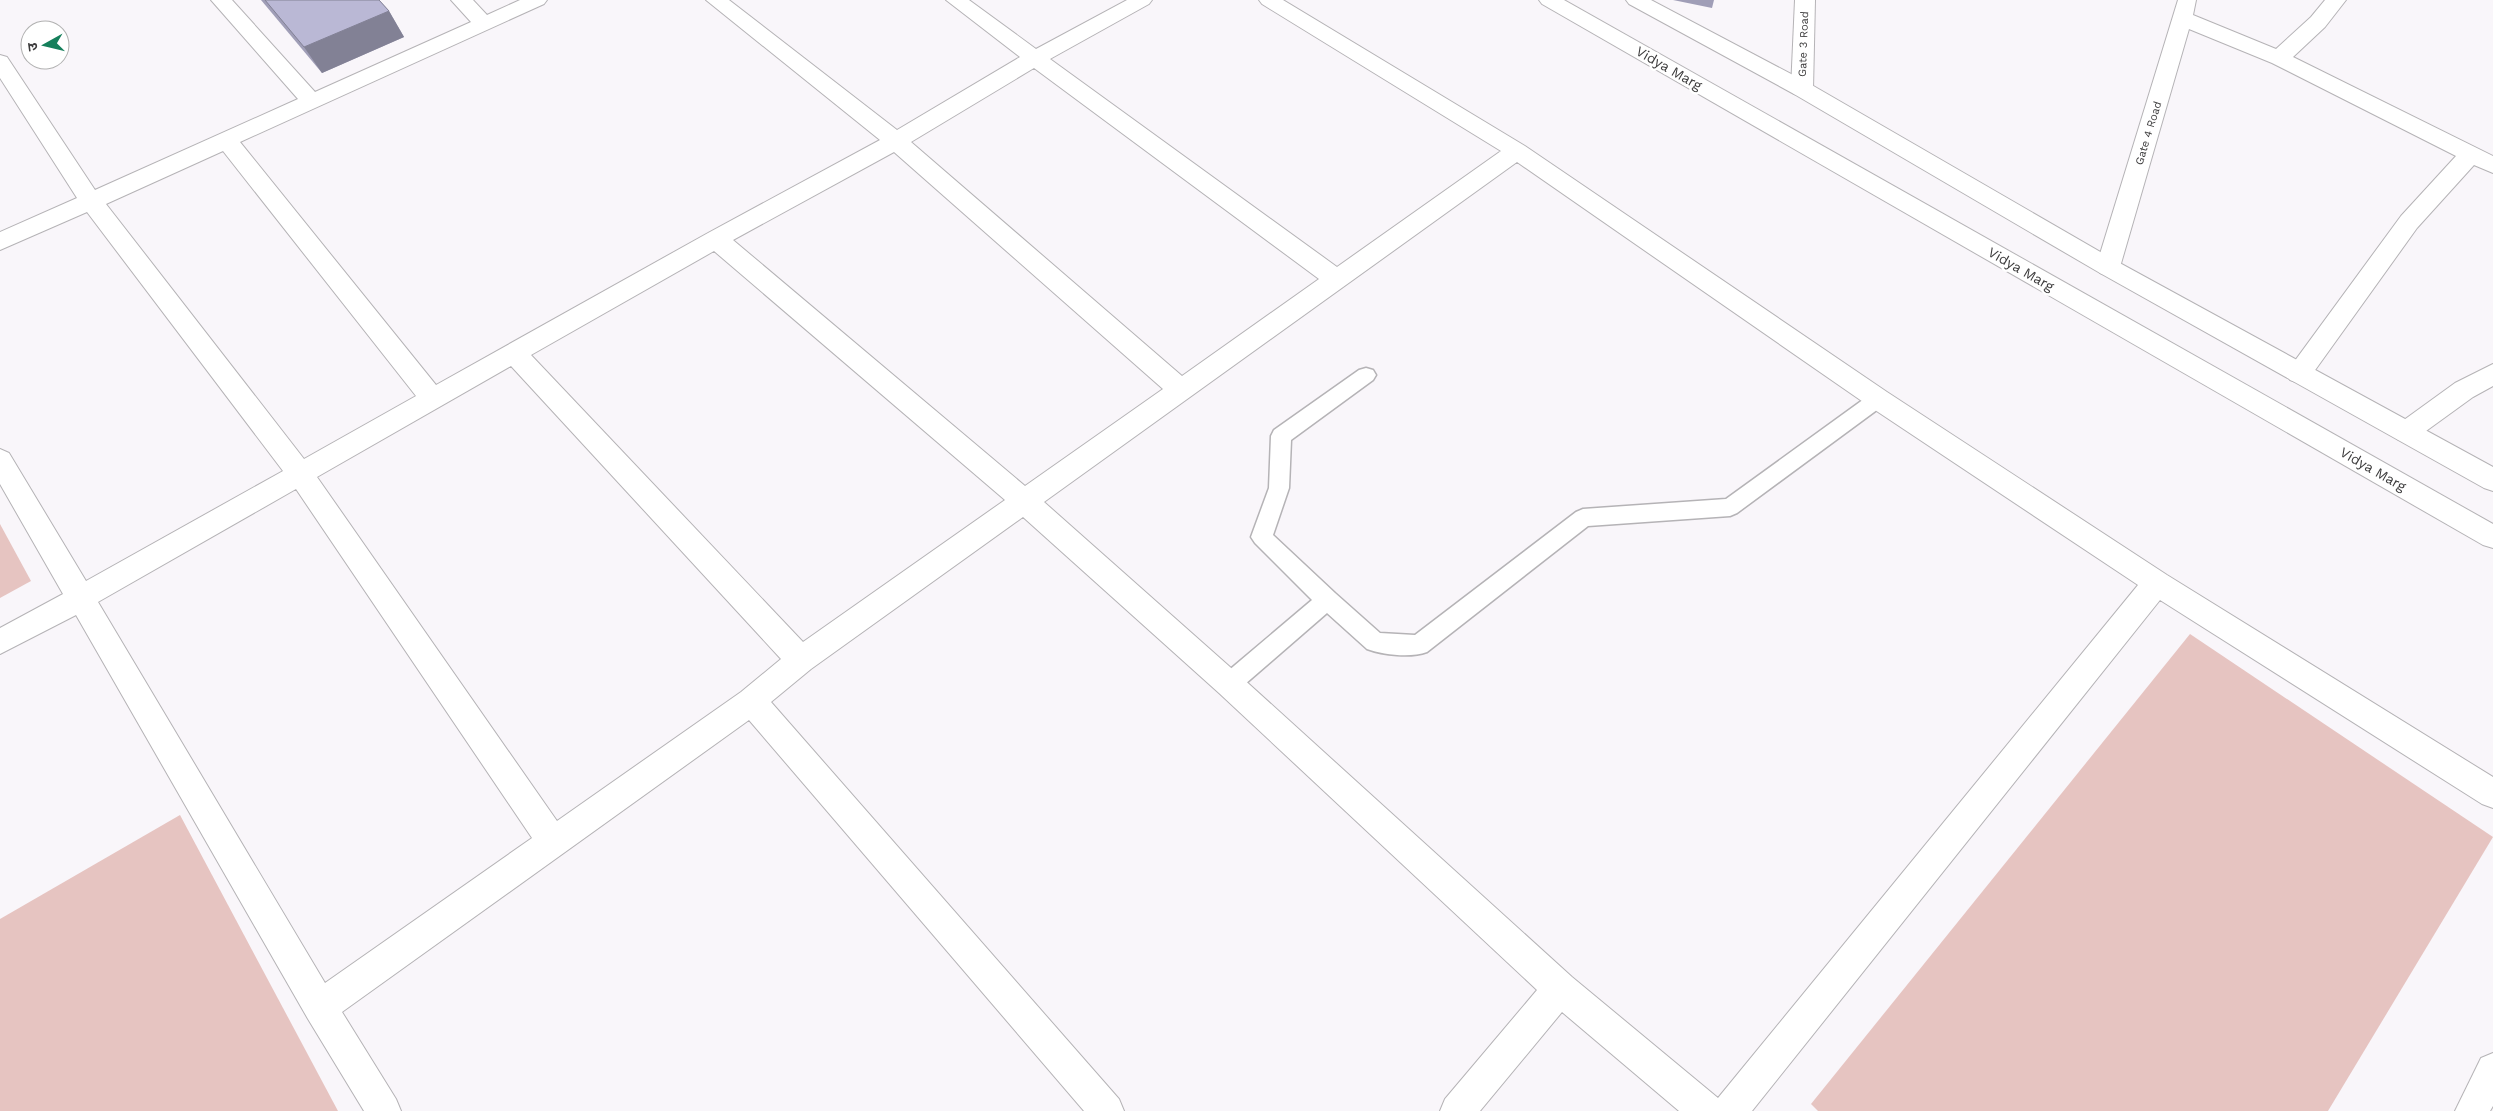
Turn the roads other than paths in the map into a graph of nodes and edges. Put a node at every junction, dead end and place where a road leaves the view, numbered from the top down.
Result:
1 (221, 0) edge
2 (461, 0) edge
3 (537, 0) edge
4 (716, 0) edge
5 (956, 0) edge
6 (1142, 0) edge
7 (1269, 0) edge
8 (1548, 0) edge
9 (1636, 0) edge
10 (1805, 0) edge
11 (2336, 0) edge
12 (2185, 9) edge
13 (485, 24) junction
14 (1035, 58) junction
15 (2279, 58) junction
16 (0, 62) edge
17 (1802, 89) junction
18 (312, 102) junction
19 (227, 141) junction
20 (896, 141) junction
21 (1517, 151) junction
22 (2472, 153) junction
23 (2493, 165) edge
24 (91, 201) junction
25 (716, 239) junction
26 (0, 242) edge
27 (2108, 267) junction
28 (1336, 279) junction
29 (516, 354) junction
30 (2298, 373) junction
31 (2493, 374) edge
32 (1366, 375) dead end
33 (1180, 389) junction
34 (1878, 399) junction
35 (434, 400) junction
36 (2406, 432) junction
37 (0, 460) edge
38 (301, 475) junction
39 (2493, 480) edge
40 (1024, 500) junction
41 (2493, 537) edge
42 (2157, 583) junction
43 (81, 598) junction
44 (1327, 600) junction
45 (0, 642) edge
46 (801, 660) junction
47 (1229, 684) junction
48 (751, 701) junction
49 (2493, 794) edge
50 (553, 842) junction
51 (1560, 989) junction
52 (320, 1006) junction
53 (2493, 1070) edge
54 (384, 1111) edge
55 (1107, 1111) edge
56 (1457, 1111) edge
57 (1706, 1111) edge
58 (1730, 1111) edge
59 (2472, 1111) edge

1 - 18 street
2 - 13 street
3 - 13 street
4 - 20 street
5 - 14 street
6 - 14 street
7 - 21 street
8 - 41 street, Vidya Marg
9 - 17 street
10 - 17 street, Gate 3 Road
11 - 15 street
12 - 15 street
12 - 27 street, Gate 4 Road
13 - 18 street
14 - 20 street
14 - 28 street
15 - 22 street
16 - 24 street
17 - 27 street
18 - 19 street
19 - 24 street
19 - 35 street
20 - 25 street
20 - 33 street
21 - 28 street
21 - 34 street
22 - 23 street
22 - 30 street
24 - 26 street
24 - 38 street
25 - 29 street
25 - 40 street
27 - 30 street
28 - 33 street
29 - 35 street
29 - 46 street
30 - 36 street
31 - 36 street
32 - 44 lane
33 - 40 street
34 - 42 street
34 - 44 lane
35 - 38 street
36 - 39 street
37 - 43 street
38 - 43 street
38 - 50 street
40 - 46 street
40 - 47 street
42 - 49 street
42 - 58 street
43 - 45 street
43 - 52 street
44 - 47 lane
46 - 48 street
47 - 51 street
48 - 50 street
48 - 55 street
50 - 52 street
51 - 56 street
51 - 57 street
52 - 54 street
53 - 59 street

